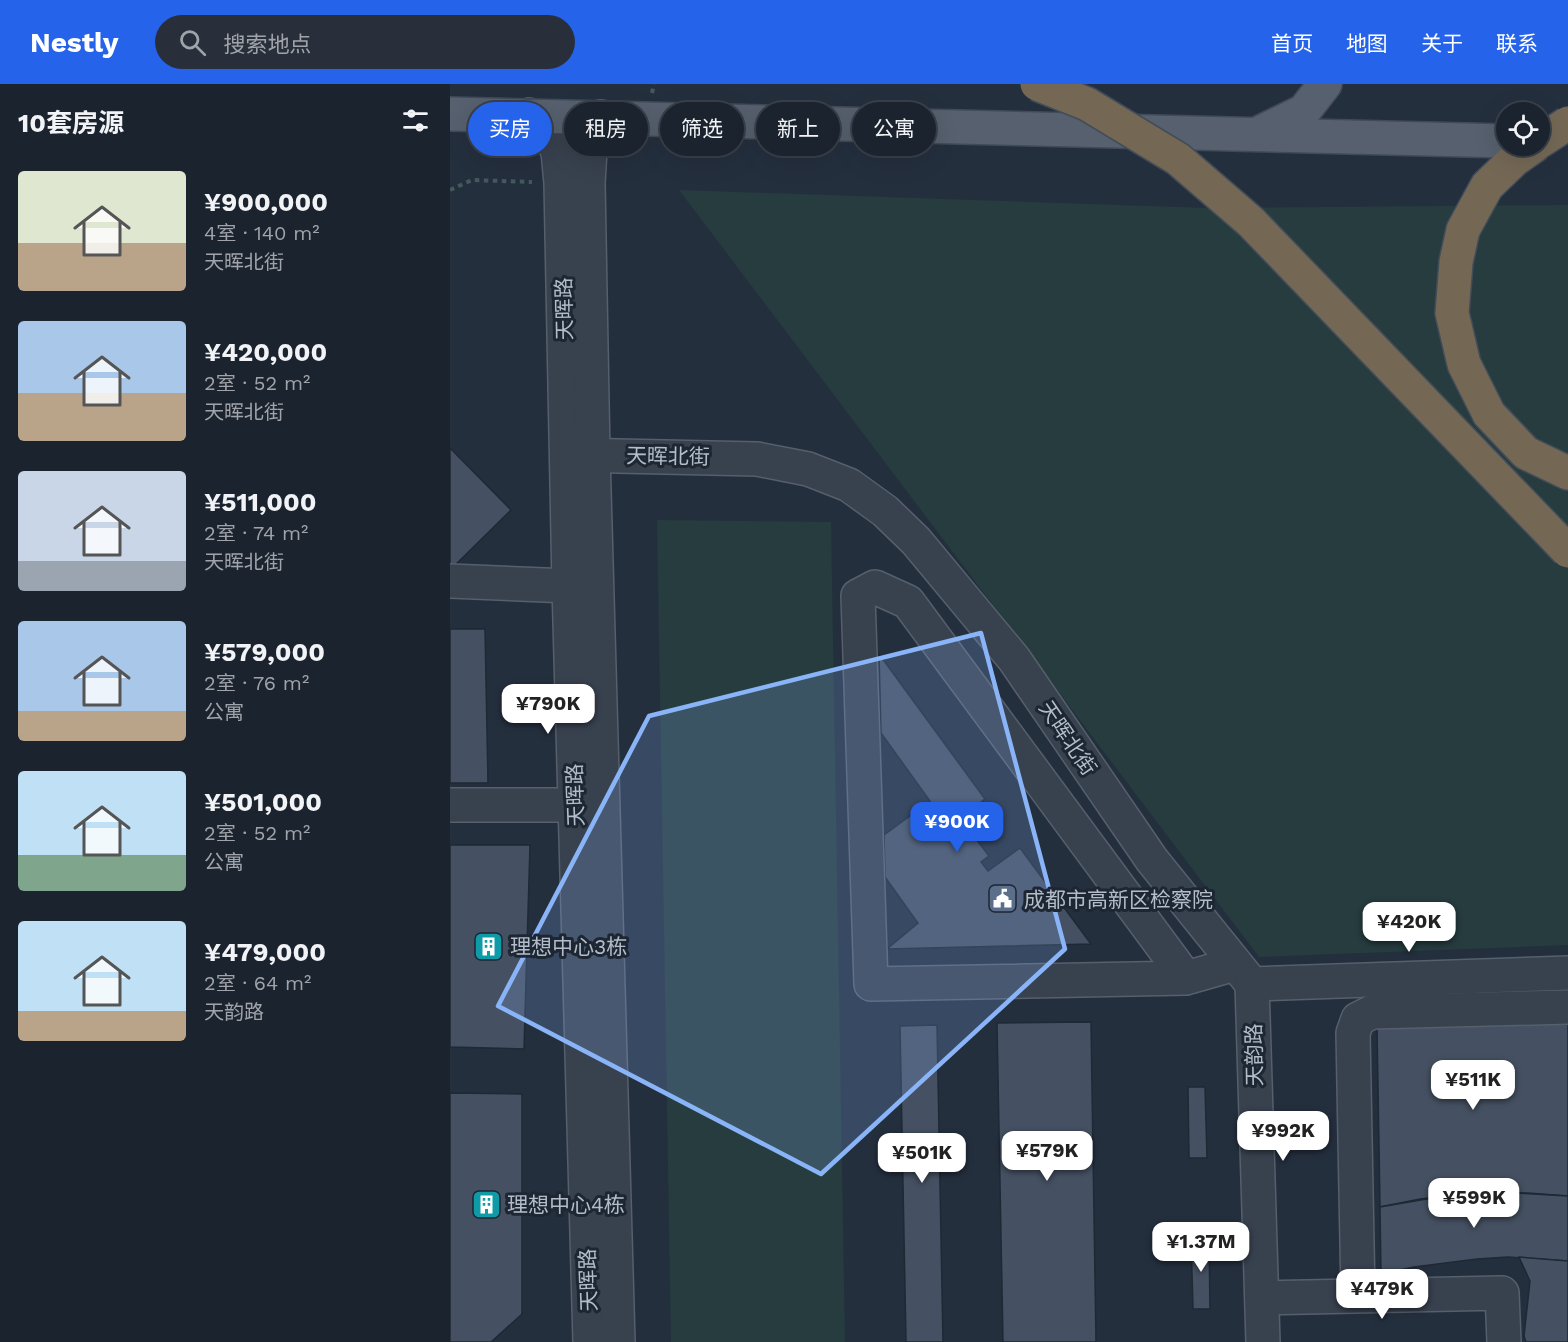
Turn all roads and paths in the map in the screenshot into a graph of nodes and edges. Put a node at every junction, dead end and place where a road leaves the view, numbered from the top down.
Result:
1 (1037, 84) edge
2 (1325, 84) edge
3 (450, 114) edge
4 (468, 114) edge
5 (648, 118) edge
6 (1568, 123) edge
7 (1257, 134) junction
8 (1550, 135) edge
9 (552, 140) edge
10 (1496, 141) edge
11 (1550, 142) edge
12 (1568, 142) edge
13 (590, 156) edge
14 (1520, 156) edge
15 (532, 182) dead end
16 (450, 190) edge
17 (580, 455) junction
18 (1568, 473) edge
19 (1568, 551) edge
20 (450, 581) edge
21 (569, 586) junction
22 (450, 805) edge
23 (576, 805) junction
24 (1568, 973) edge
25 (1244, 974) junction
26 (1186, 978) junction
27 (1568, 1007) edge
28 (1358, 1295) junction
29 (1262, 1298) junction
30 (590, 1342) edge
31 (618, 1342) edge
32 (1263, 1342) edge
33 (1504, 1342) edge

1 - 19 highway, bridge
2 - 7 main road
3 - 4 main road
5 - 7 main road
6 - 8 highway, bridge
7 - 10 main road
9 - 17 street, 天晖路
11 - 12 main road
13 - 17 street, 天晖路
14 - 18 highway
15 - 16 path
17 - 21 street, 天晖路
17 - 25 street, 天晖北街
17 - 31 street, 天晖路
20 - 21 street
21 - 23 street, 天晖路
22 - 23 street
23 - 30 street, 天晖路
24 - 25 street
25 - 26 street
25 - 29 street, 天韵路
26 - 26 street
27 - 28 street
28 - 29 street
28 - 33 street
29 - 32 street, 天韵路

